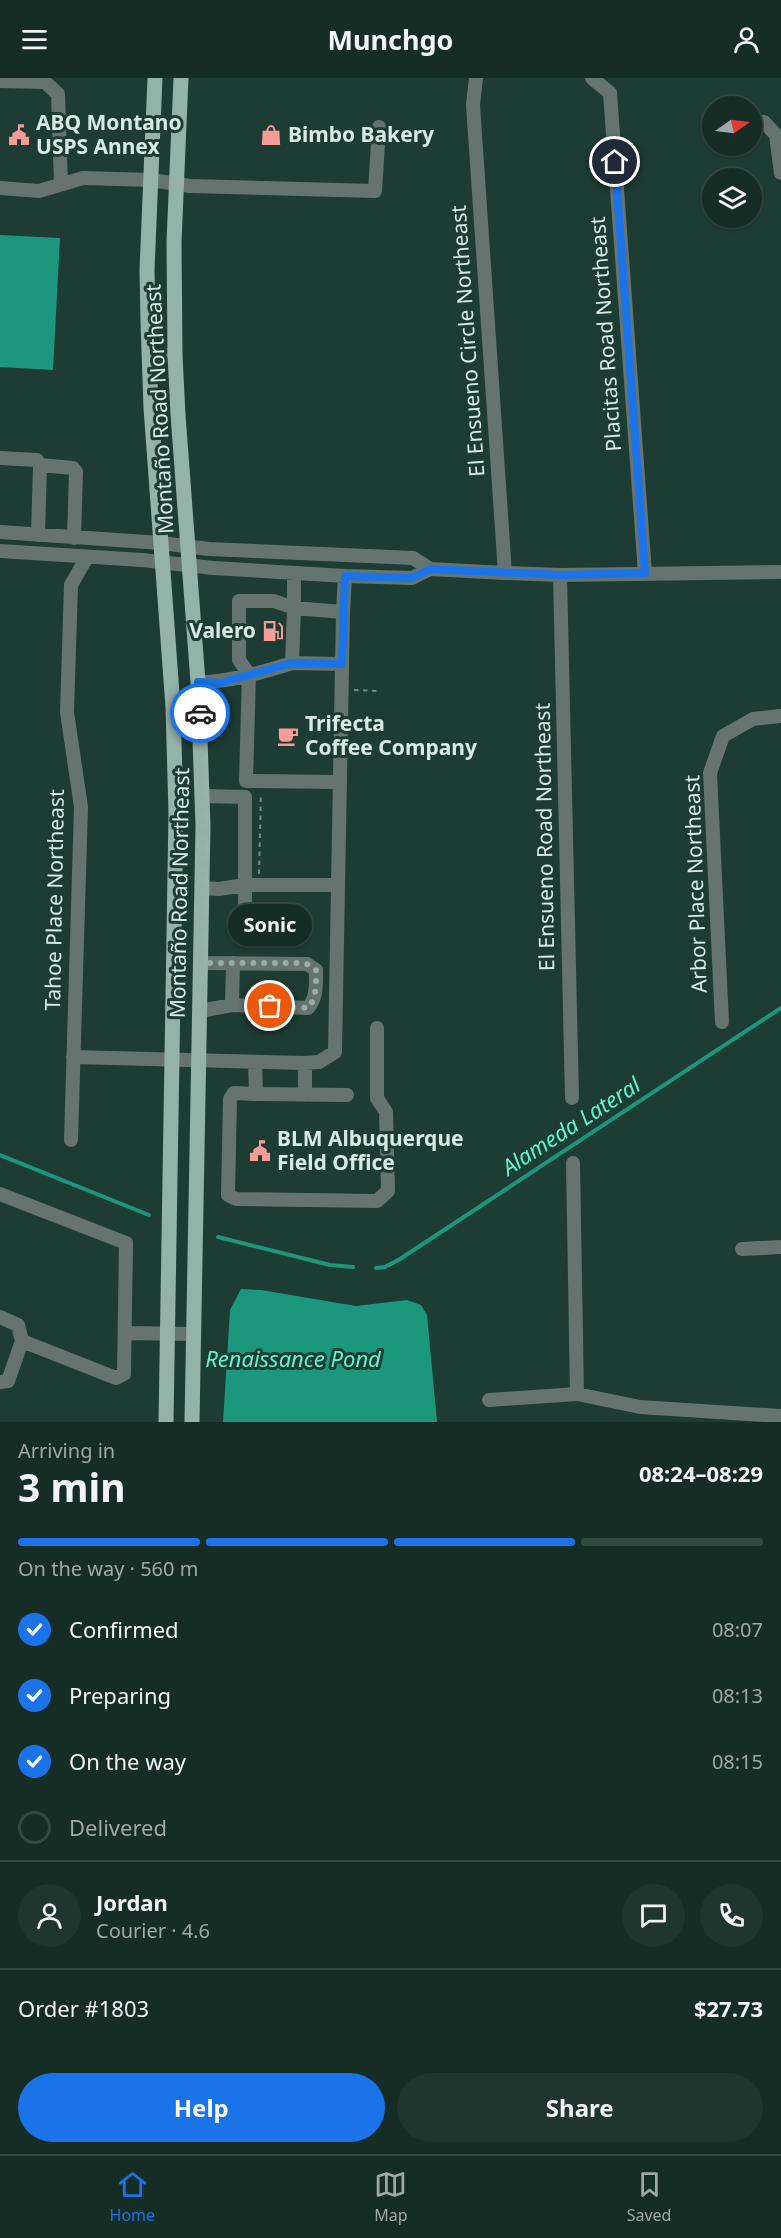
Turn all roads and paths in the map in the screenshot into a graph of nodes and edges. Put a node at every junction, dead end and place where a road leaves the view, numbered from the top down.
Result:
1 (155, 78) edge
2 (181, 78) edge
3 (476, 78) edge
4 (592, 78) edge
5 (0, 81) edge
6 (762, 122) edge
7 (379, 127) dead end
8 (781, 173) edge
9 (151, 180) junction
10 (61, 184) junction
11 (176, 185) junction
12 (0, 188) edge
13 (149, 355) junction
14 (175, 355) junction
15 (0, 458) edge
16 (40, 465) junction
17 (0, 532) edge
18 (38, 535) junction
19 (74, 538) junction
20 (161, 543) junction
21 (187, 546) junction
22 (0, 551) edge
23 (87, 556) junction
24 (162, 561) junction
25 (189, 564) junction
26 (430, 569) junction
27 (781, 572) edge
28 (505, 573) junction
29 (645, 573) junction
30 (294, 574) junction
31 (560, 575) junction
32 (345, 576) junction
33 (294, 608) junction
34 (343, 612) junction
35 (292, 663) junction
36 (342, 664) junction
37 (249, 674) junction
38 (198, 682) junction
39 (351, 690) dead end
40 (380, 691) dead end
41 (781, 716) edge
42 (339, 782) junction
43 (261, 787) dead end
44 (203, 796) junction
45 (259, 877) dead end
46 (245, 885) junction
47 (337, 885) junction
48 (202, 888) junction
49 (245, 933) dead end
50 (201, 963) junction
51 (233, 963) junction
52 (232, 1005) junction
53 (200, 1011) junction
54 (722, 1022) dead end
55 (377, 1028) dead end
56 (73, 1057) junction
57 (173, 1060) junction
58 (199, 1060) junction
59 (255, 1062) junction
60 (305, 1063) junction
61 (256, 1094) junction
62 (305, 1095) junction
63 (347, 1095) dead end
64 (572, 1098) dead end
65 (70, 1140) dead end
66 (573, 1163) dead end
67 (0, 1194) edge
68 (781, 1247) edge
69 (742, 1249) dead end
70 (0, 1317) edge
71 (125, 1333) junction
72 (168, 1333) junction
73 (194, 1334) junction
74 (22, 1341) junction
75 (0, 1382) edge
76 (577, 1394) junction
77 (489, 1400) dead end
78 (781, 1416) edge
79 (166, 1422) edge
80 (192, 1422) edge

1 - 9 main road, Montaño Road Northeast
2 - 11 main road, Montaño Road Northeast
3 - 28 street, El Ensueno Circle Northeast
4 - 29 street, Placitas Road Northeast
5 - 10 street
6 - 8 street
7 - 11 street
9 - 10 street
9 - 11 street
9 - 13 main road, Montaño Road Northeast
10 - 12 street
11 - 14 main road, Montaño Road Northeast
13 - 14 street
13 - 20 main road, Montaño Road Northeast
14 - 21 main road, Montaño Road Northeast
15 - 16 street
16 - 18 street
16 - 19 street
17 - 18 street
18 - 19 street
19 - 20 street
20 - 21 street
20 - 24 main road, Montaño Road Northeast
21 - 25 main road, Montaño Road Northeast
21 - 26 street
22 - 23 street
23 - 24 street
23 - 56 street, Tahoe Place Northeast
24 - 25 street
24 - 57 main road, Montaño Road Northeast
25 - 30 street
25 - 38 main road, Montaño Road Northeast
26 - 28 street
26 - 32 street
27 - 29 street
28 - 31 street
29 - 31 street
30 - 32 street
30 - 33 street
31 - 64 street, El Ensueno Road Northeast
32 - 34 street
33 - 34 street
33 - 35 street
33 - 37 street
34 - 36 street
35 - 36 street
35 - 37 street
36 - 42 street
37 - 38 street
37 - 42 street
38 - 44 main road, Montaño Road Northeast
39 - 40 path
41 - 54 street, Arbor Place Northeast
42 - 47 street
43 - 45 path
44 - 46 street
44 - 48 main road, Montaño Road Northeast
46 - 47 street
46 - 48 street
46 - 49 street
47 - 60 street
48 - 50 main road, Montaño Road Northeast
50 - 51 street
50 - 53 main road, Montaño Road Northeast
51 - 52 street
51 - 52 street
52 - 53 street
53 - 58 main road, Montaño Road Northeast
55 - 61 street
56 - 57 street
56 - 65 street, Tahoe Place Northeast
57 - 58 street
57 - 72 main road, Montaño Road Northeast
58 - 59 street
58 - 73 main road, Montaño Road Northeast
59 - 60 street
59 - 61 street
60 - 62 street
61 - 62 street
62 - 63 street
66 - 76 street
67 - 71 street
68 - 69 street
70 - 74 street
71 - 72 street
71 - 74 street
72 - 73 street
72 - 79 main road, Montaño Road Northeast
73 - 80 main road, Montaño Road Northeast
74 - 75 street
76 - 77 street
76 - 78 street

